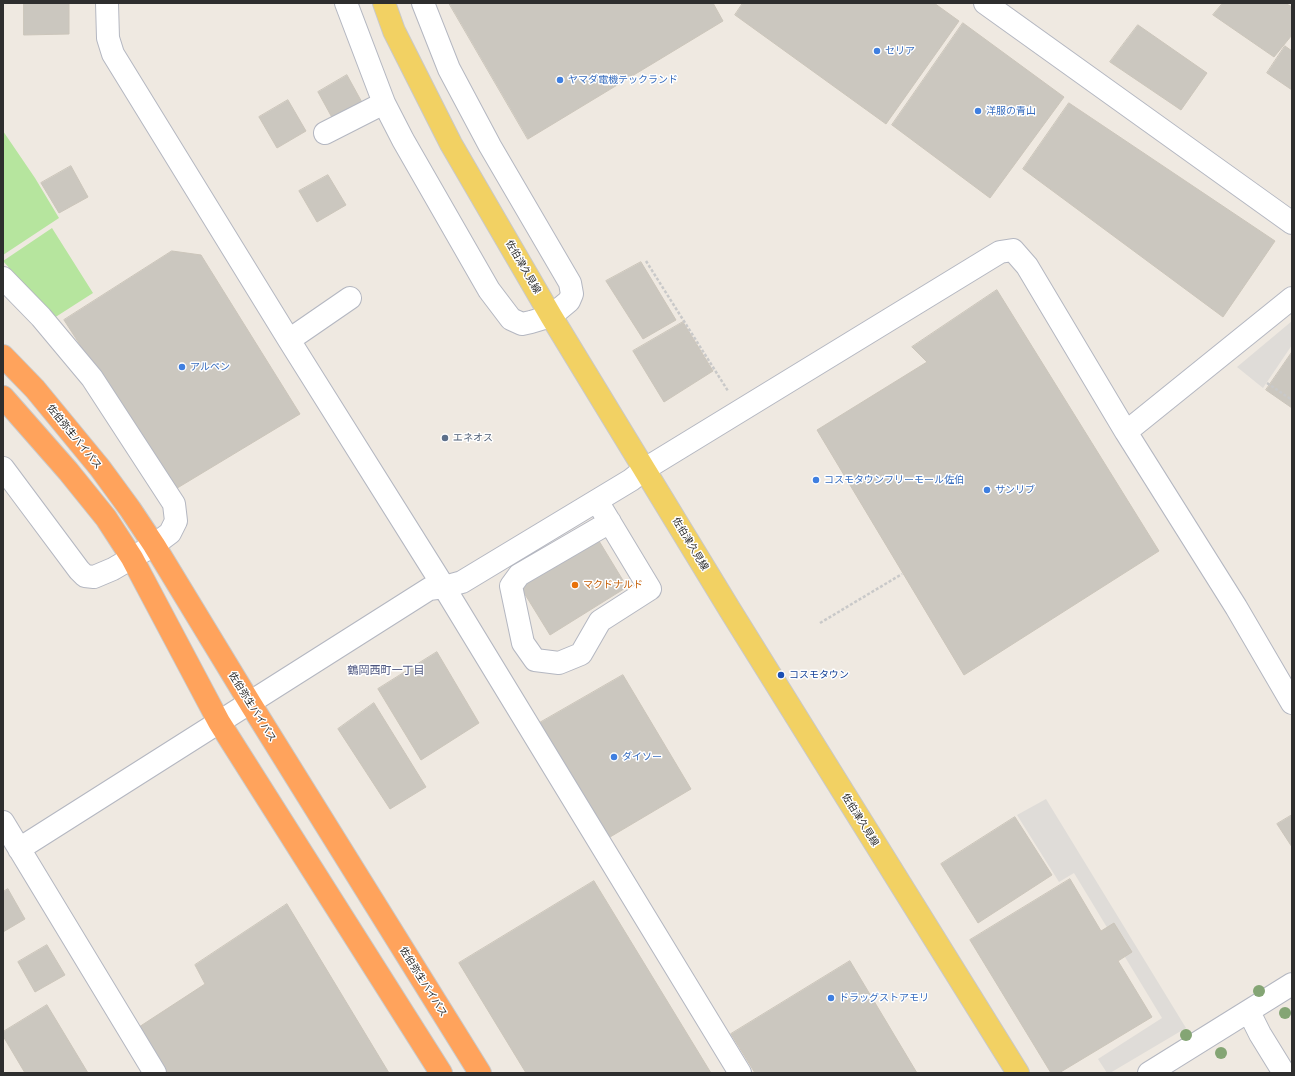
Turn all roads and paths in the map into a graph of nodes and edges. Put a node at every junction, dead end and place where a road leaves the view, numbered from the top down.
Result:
1 (107, 3) edge
2 (346, 3) edge
3 (384, 3) edge
4 (423, 3) edge
5 (985, 3) edge
6 (384, 103) junction
7 (325, 133) dead end
8 (1292, 223) edge
9 (646, 261) dead end
10 (3, 278) edge
11 (350, 298) dead end
12 (1292, 298) edge
13 (551, 316) junction
14 (289, 340) junction
15 (3, 356) edge
16 (1267, 383) dead end
17 (729, 393) dead end
18 (3, 397) edge
19 (1292, 400) edge
20 (1126, 432) junction
21 (3, 468) edge
22 (645, 469) junction
23 (597, 501) junction
24 (610, 522) junction
25 (154, 545) junction
26 (132, 558) junction
27 (902, 574) dead end
28 (444, 587) junction
29 (820, 623) dead end
30 (250, 703) junction
31 (1292, 703) edge
32 (219, 722) junction
33 (3, 822) edge
34 (19, 849) junction
35 (1292, 984) edge
36 (1249, 1012) junction
37 (155, 1073) edge
38 (441, 1073) edge
39 (480, 1073) edge
40 (740, 1073) edge
41 (1018, 1073) edge
42 (1149, 1073) edge
43 (1284, 1073) edge

1 - 14 street
2 - 6 street
3 - 13 main road, 佐伯津久見線
4 - 13 street
5 - 8 street
6 - 7 street
6 - 13 street
9 - 17 path
10 - 25 street
11 - 14 street
12 - 20 street
13 - 22 main road, 佐伯津久見線
14 - 28 street
15 - 25 highway, 佐伯弥生バイパス
16 - 19 path
18 - 26 highway
20 - 22 street
20 - 31 street
21 - 26 street
22 - 23 street
22 - 41 main road, 佐伯津久見線
23 - 24 street
23 - 28 street
24 - 24 street
25 - 26 street
25 - 30 highway, 佐伯弥生バイパス
26 - 32 highway
27 - 29 path
28 - 30 street
28 - 40 street
30 - 32 street
30 - 39 highway, 佐伯弥生バイパス
32 - 34 street
32 - 38 highway
33 - 34 street
34 - 37 street
35 - 36 street
36 - 42 street
36 - 43 street

